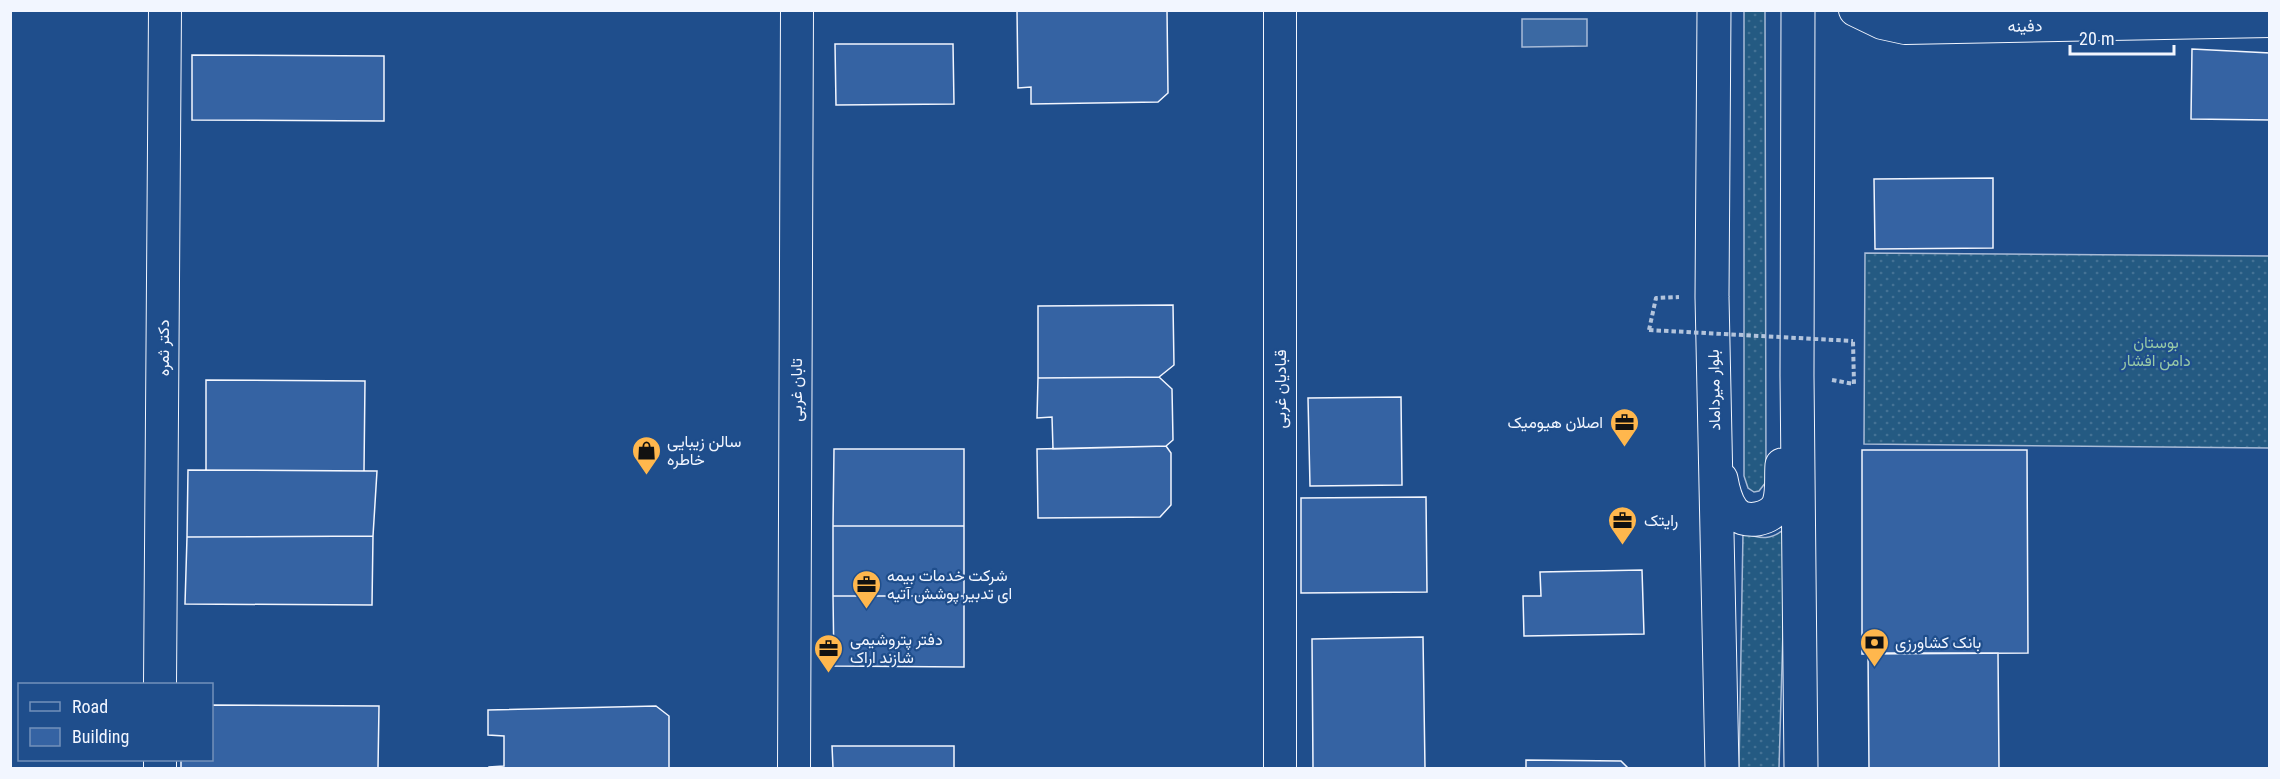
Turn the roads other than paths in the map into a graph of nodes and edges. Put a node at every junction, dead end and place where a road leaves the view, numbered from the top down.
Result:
1 (165, 10) edge
2 (797, 10) edge
3 (1280, 10) edge
4 (1714, 10) edge
5 (1798, 10) edge
6 (1855, 10) edge
7 (2270, 21) edge
8 (1797, 376) junction
9 (1715, 442) junction
10 (160, 683) edge
11 (794, 768) edge
12 (1280, 768) edge
13 (1722, 768) edge
14 (1801, 768) edge

1 - 10 street, دکتر ثمره
2 - 11 street, تابان غربی
3 - 12 street, قبادیان غربی
4 - 9 main road, بلوار میرداماد
5 - 8 main road
6 - 7 street, دفینه
8 - 9 main road
8 - 14 main road
9 - 13 main road, بلوار میرداماد

